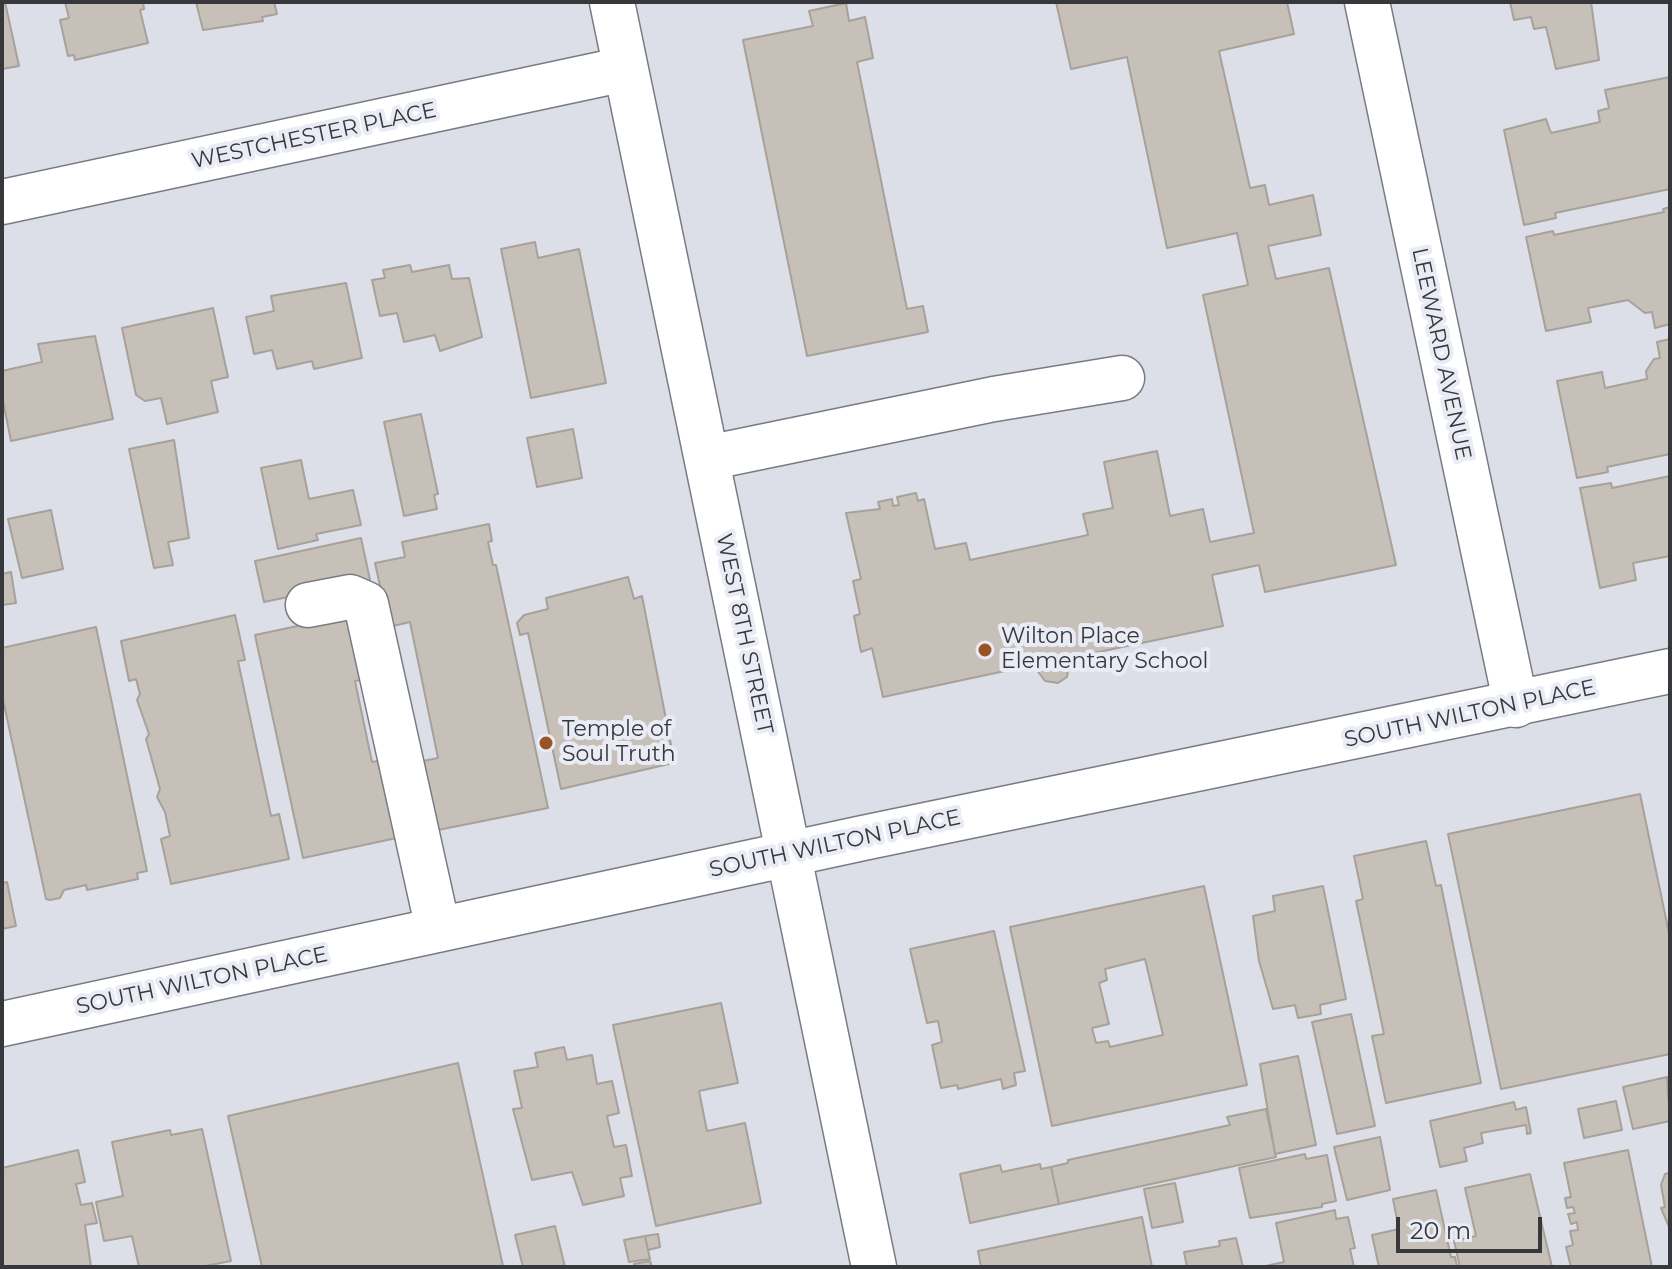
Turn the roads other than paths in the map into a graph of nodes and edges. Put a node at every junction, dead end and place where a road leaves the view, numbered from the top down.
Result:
1 (612, 2) edge
2 (1367, 2) edge
3 (625, 69) junction
4 (2, 202) edge
5 (1122, 378) dead end
6 (707, 458) junction
7 (308, 605) dead end
8 (1670, 671) edge
9 (1516, 705) junction
10 (790, 853) junction
11 (438, 929) junction
12 (2, 1024) edge
13 (874, 1267) edge

1 - 3 main road, WEST 8TH STREET
2 - 9 main road, LEEWARD AVENUE
3 - 4 main road, WESTCHESTER PLACE
3 - 6 main road, WEST 8TH STREET
5 - 6 main road
6 - 10 main road, WEST 8TH STREET
7 - 11 main road
8 - 9 main road, SOUTH WILTON PLACE
9 - 10 main road, SOUTH WILTON PLACE
10 - 11 main road, SOUTH WILTON PLACE
10 - 13 main road, WEST 8TH STREET
11 - 12 main road, SOUTH WILTON PLACE

